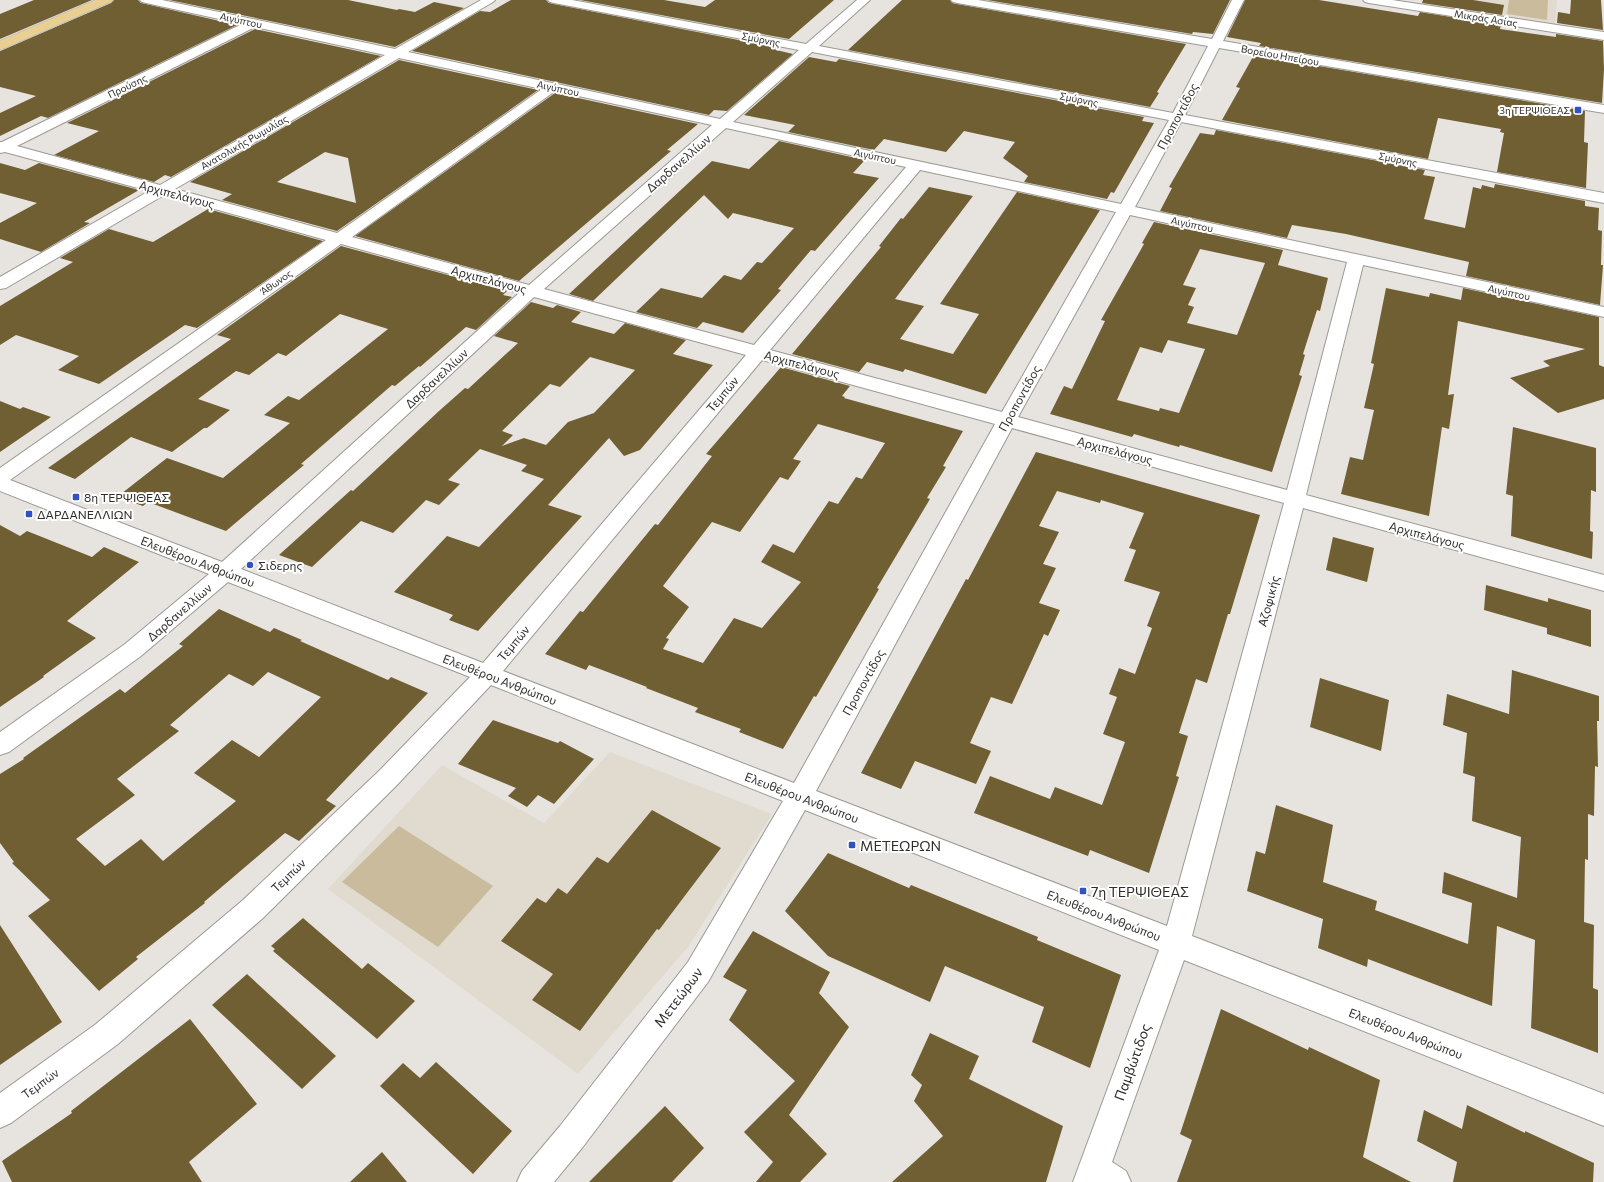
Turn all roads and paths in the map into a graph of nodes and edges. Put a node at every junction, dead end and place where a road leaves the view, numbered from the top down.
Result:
1 (106, 0) edge
2 (146, 0) edge
3 (489, 0) edge
4 (554, 0) edge
5 (864, 0) edge
6 (957, 0) edge
7 (1238, 0) edge
8 (1369, 0) edge
9 (254, 23) junction
10 (1604, 36) edge
11 (1216, 44) junction
12 (0, 46) edge
13 (810, 48) junction
14 (396, 54) junction
15 (553, 87) junction
16 (1604, 109) edge
17 (1177, 118) junction
18 (723, 124) junction
19 (1, 147) edge
20 (916, 165) junction
21 (162, 190) junction
22 (1604, 198) edge
23 (1126, 210) junction
24 (339, 238) junction
25 (1356, 259) junction
26 (0, 284) edge
27 (531, 290) junction
28 (1604, 312) edge
29 (757, 352) junction
30 (1007, 420) junction
31 (0, 478) edge
32 (0, 484) edge
33 (1295, 499) junction
34 (225, 572) junction
35 (1604, 583) edge
36 (487, 674) junction
37 (0, 745) edge
38 (800, 796) junction
39 (1176, 943) junction
40 (1604, 1110) edge
41 (0, 1112) edge
42 (1099, 1178) edge
43 (533, 1182) edge

1 - 12 main road
2 - 9 street, Αιγύπτου
3 - 14 street, Ανατολικής Ρωμυλίας
4 - 13 street, Σμύρνης
5 - 13 street, Δαρδανελλίων
6 - 11 street, Βορείου Ηπείρου
7 - 11 street, Προποντίδος
8 - 10 street, Μικράς Ασίας
9 - 14 street, Αιγύπτου
9 - 19 street, Προύσης
11 - 16 street, Βορείου Ηπείρου
11 - 17 street, Προποντίδος
13 - 17 street, Σμύρνης
13 - 18 street, Δαρδανελλίων
14 - 15 street, Αιγύπτου
14 - 21 street, Ανατολικής Ρωμυλίας
15 - 18 street, Αιγύπτου
15 - 24 street, Άθωνος
17 - 22 street, Σμύρνης
17 - 23 street, Προποντίδος
18 - 20 street, Αιγύπτου
18 - 27 street, Δαρδανελλίων
19 - 21 street, Αρχιπελάγους
20 - 23 street, Αιγύπτου
20 - 29 street, Τεμπών
21 - 24 street, Αρχιπελάγους
21 - 26 street, Ανατολικής Ρωμυλίας
23 - 25 street, Αιγύπτου
23 - 30 street, Προποντίδος
24 - 27 street, Αρχιπελάγους
24 - 31 street, Άθωνος
25 - 28 street, Αιγύπτου
25 - 33 street, Αζοφικής
27 - 29 street, Αρχιπελάγους
27 - 34 street, Δαρδανελλίων
29 - 30 street, Αρχιπελάγους
29 - 36 street, Τεμπών
30 - 33 street, Αρχιπελάγους
30 - 38 street, Προποντίδος
32 - 34 street, Ελευθέρου Ανθρώπου
33 - 35 street, Αρχιπελάγους
33 - 39 street, Αζοφικής
34 - 36 street, Ελευθέρου Ανθρώπου
34 - 37 street, Δαρδανελλίων
36 - 38 street, Ελευθέρου Ανθρώπου
36 - 41 street, Τεμπών
38 - 39 street, Ελευθέρου Ανθρώπου
38 - 43 street, Μετεώρων
39 - 40 street, Ελευθέρου Ανθρώπου
39 - 42 street, Παμβώτιδος

